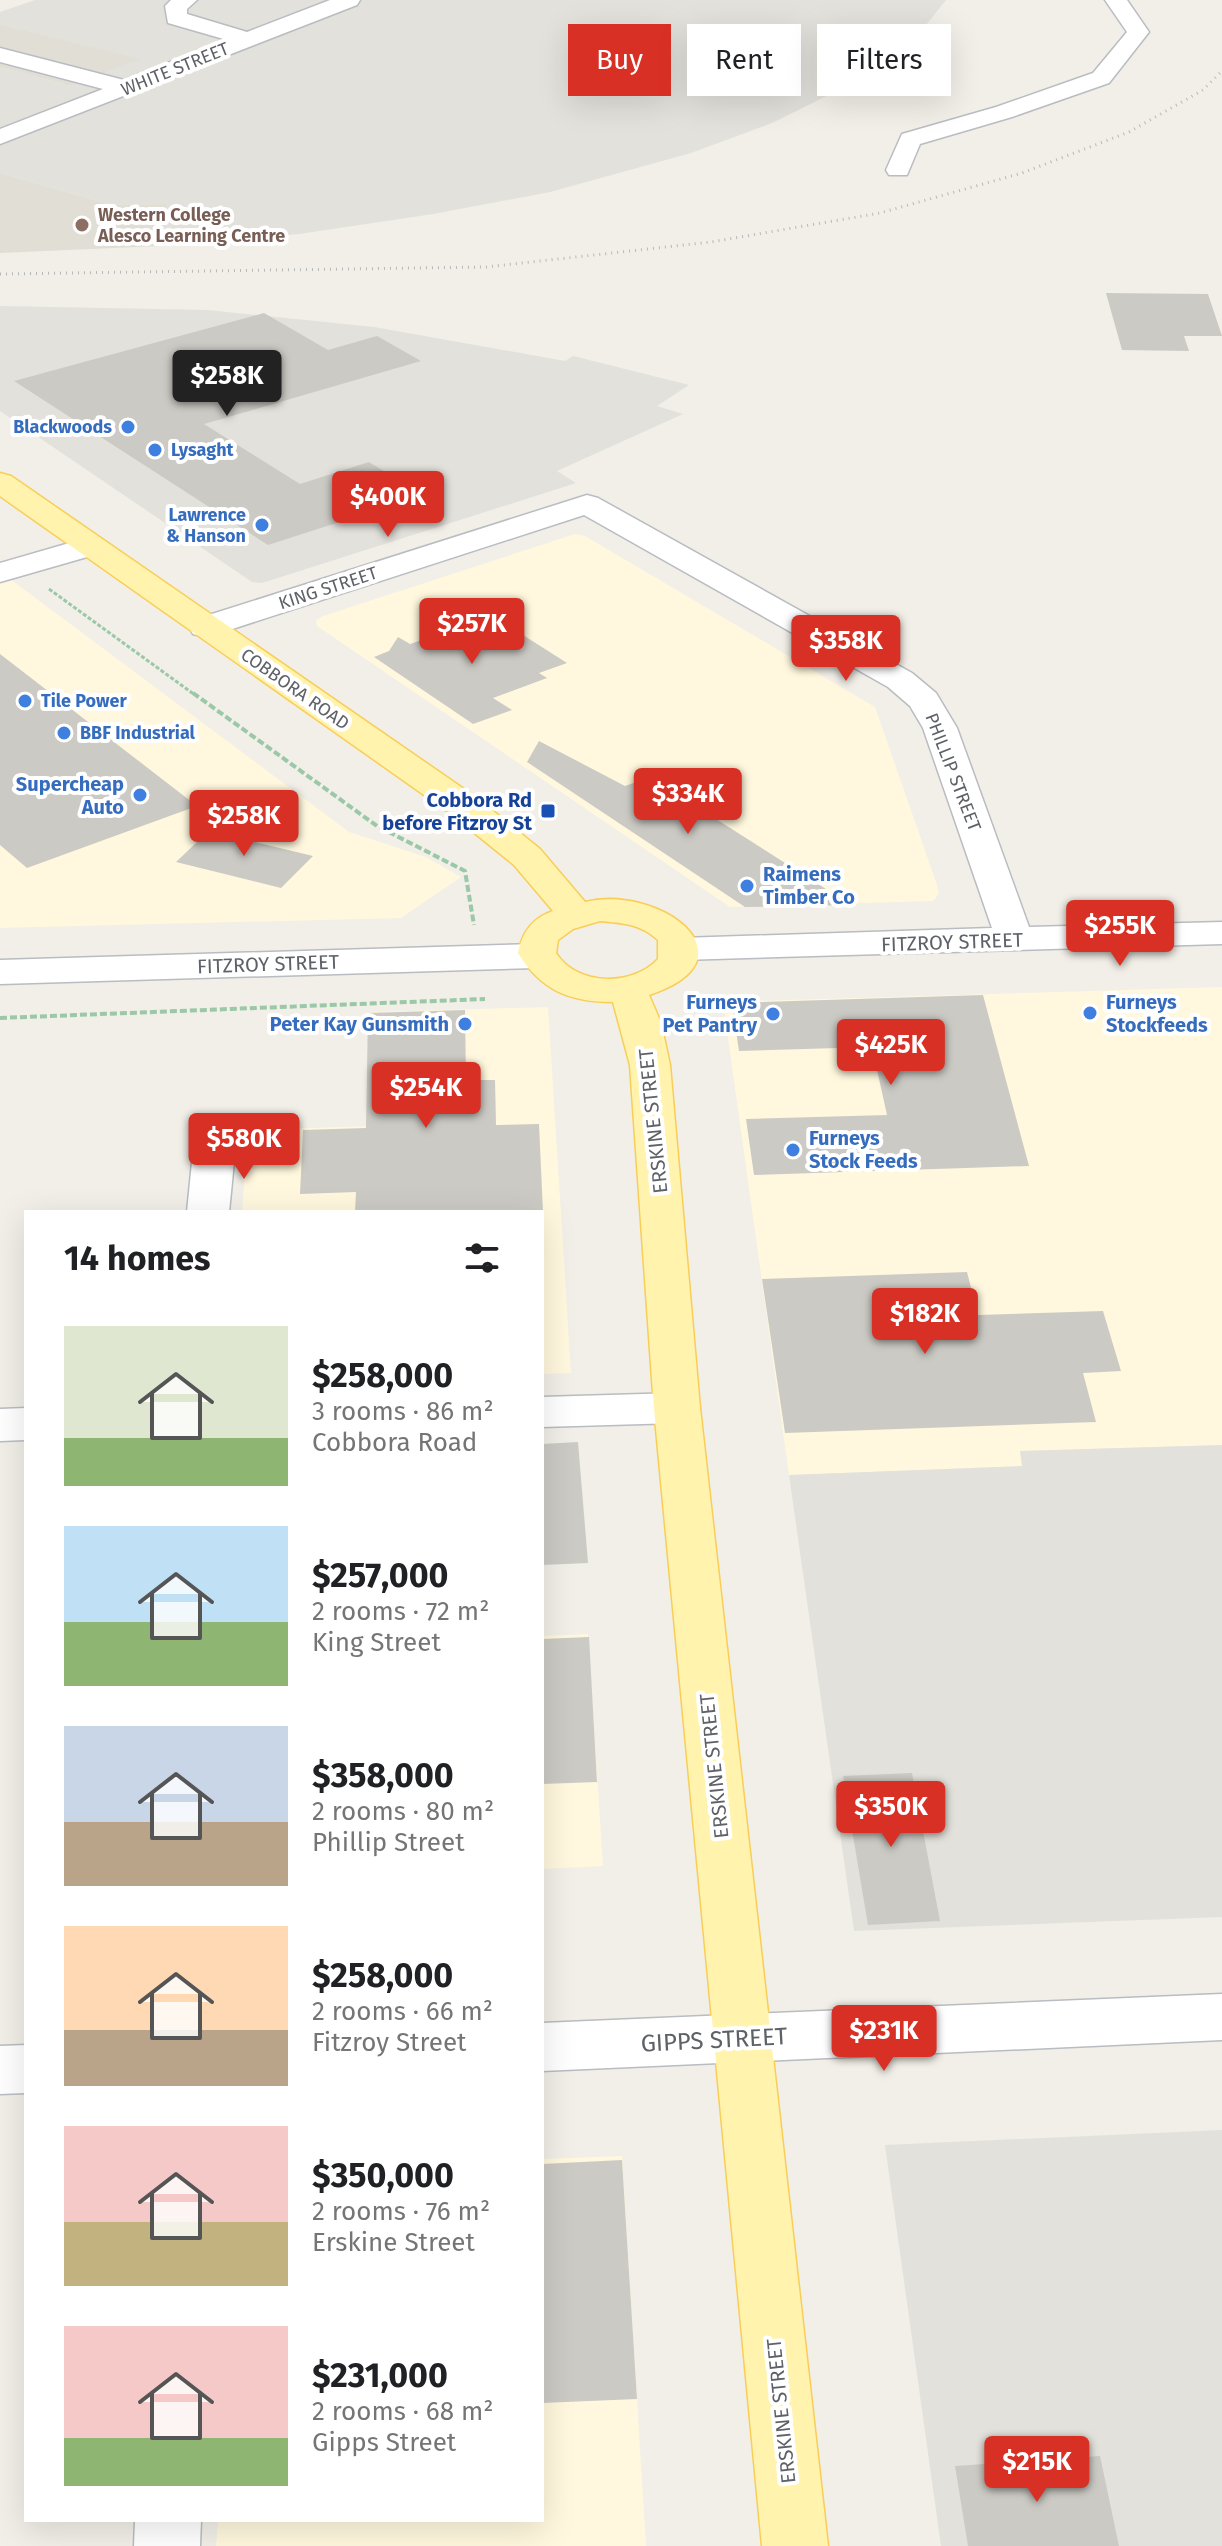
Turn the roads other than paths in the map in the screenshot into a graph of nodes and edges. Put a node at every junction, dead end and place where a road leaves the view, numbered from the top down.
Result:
1 (186, 0) edge
2 (349, 0) edge
3 (1116, 0) edge
4 (249, 40) junction
5 (0, 55) edge
6 (108, 62) dead end
7 (78, 75) junction
8 (127, 88) junction
9 (0, 137) edge
10 (898, 170) dead end
11 (0, 482) edge
12 (587, 504) joint
13 (90, 546) junction
14 (9, 570) edge
15 (205, 627) junction
16 (575, 914) junction
17 (1222, 933) edge
18 (1015, 940) junction
19 (681, 949) junction
20 (536, 956) junction
21 (0, 972) edge
22 (627, 989) junction
23 (215, 1142) dead end
24 (208, 1210) edge
25 (677, 1408) junction
26 (544, 1412) edge
27 (24, 1424) edge
28 (0, 1425) edge
29 (1222, 2017) edge
30 (741, 2038) junction
31 (544, 2047) edge
32 (24, 2069) edge
33 (0, 2070) edge
34 (168, 2522) edge
35 (167, 2546) edge
36 (795, 2546) edge

1 - 4 street
2 - 4 street, WHITE STREET
3 - 10 street
4 - 8 street, WHITE STREET
5 - 7 street
6 - 7 street
7 - 8 street
8 - 9 street, WHITE STREET
11 - 13 main road, COBBORA ROAD
12 - 15 street, KING STREET
12 - 18 street, PHILLIP STREET
13 - 14 street
13 - 15 main road, COBBORA ROAD
15 - 16 main road, COBBORA ROAD
16 - 19 main road
16 - 20 main road
17 - 18 street, FITZROY STREET
18 - 19 street, FITZROY STREET
19 - 22 main road
20 - 21 street, FITZROY STREET
20 - 22 main road
22 - 25 main road, ERSKINE STREET
23 - 24 street
25 - 26 street
25 - 30 main road, ERSKINE STREET
27 - 28 street
29 - 30 street, GIPPS STREET
30 - 31 street, GIPPS STREET
30 - 36 main road, ERSKINE STREET
32 - 33 street
34 - 35 street

